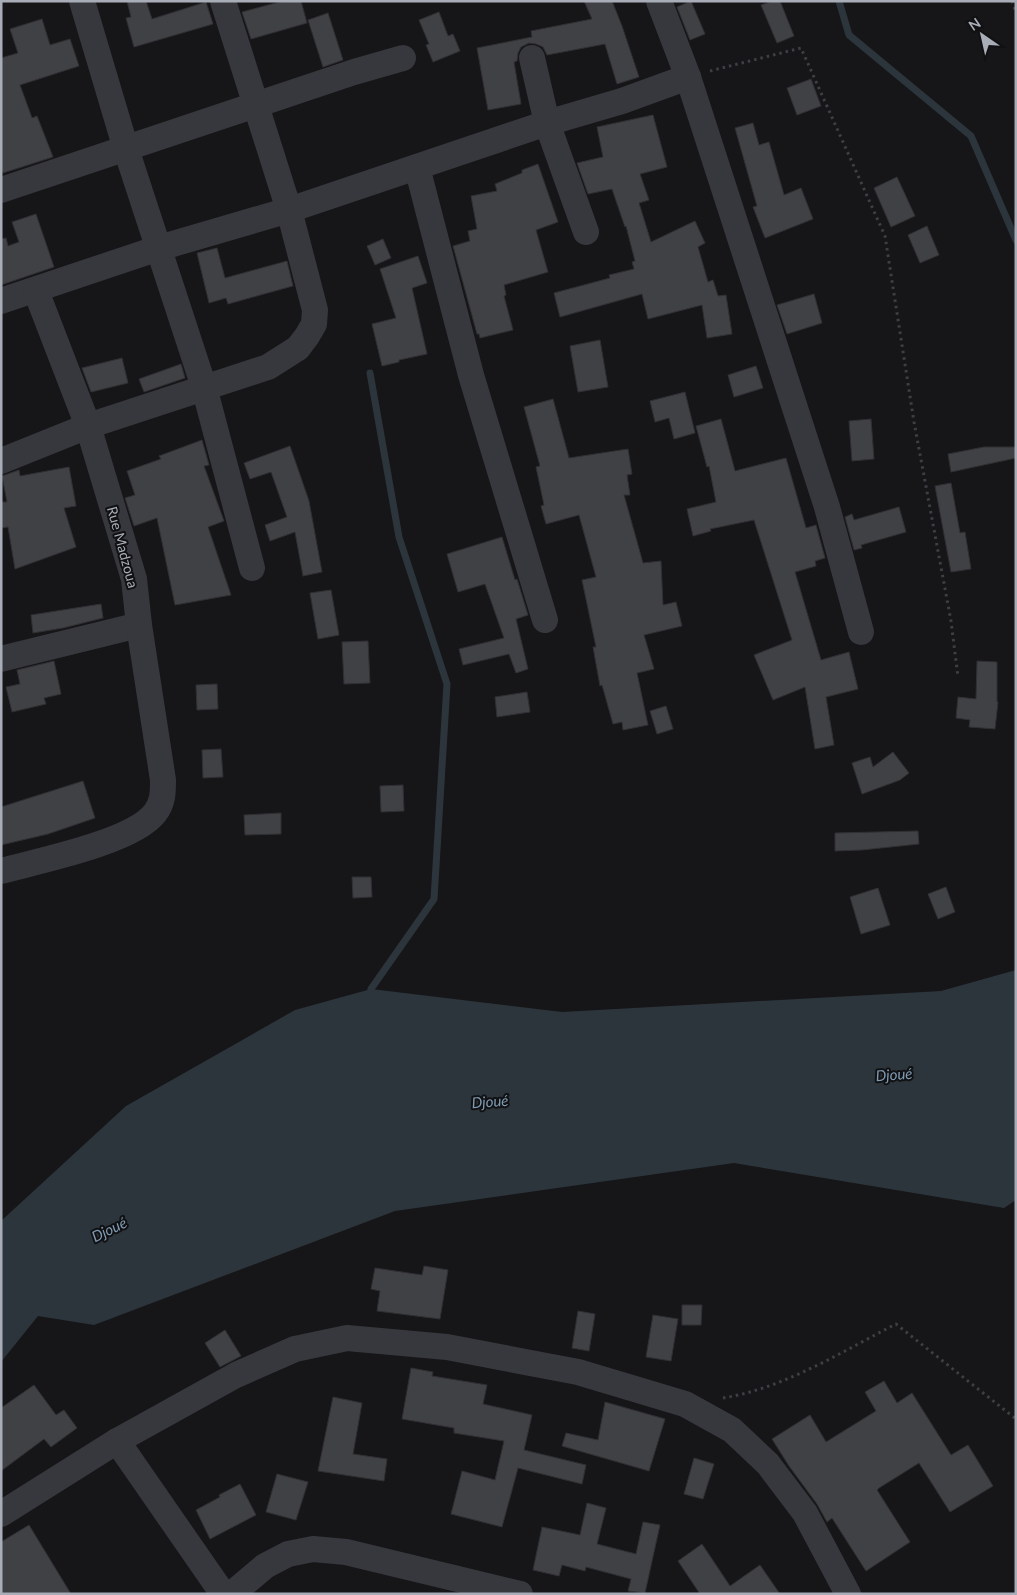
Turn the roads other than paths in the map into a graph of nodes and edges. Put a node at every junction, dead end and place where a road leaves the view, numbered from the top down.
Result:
1 (82, 1) edge
2 (223, 1) edge
3 (659, 1) edge
4 (403, 58) dead end
5 (532, 58) dead end
6 (688, 77) junction
7 (255, 106) junction
8 (547, 123) junction
9 (126, 149) junction
10 (417, 167) junction
11 (1, 190) edge
12 (289, 210) junction
13 (586, 232) dead end
14 (158, 248) junction
15 (36, 291) junction
16 (1, 301) edge
17 (204, 387) junction
18 (88, 426) junction
19 (1, 461) edge
20 (252, 568) dead end
21 (545, 620) dead end
22 (139, 625) junction
23 (862, 632) dead end
24 (1, 659) edge
25 (1, 871) edge
26 (117, 1442) junction
27 (1, 1514) edge
28 (223, 1594) edge
29 (232, 1594) edge
30 (520, 1594) edge
31 (848, 1594) edge

1 - 9 street
2 - 7 street
3 - 6 street
4 - 7 street
5 - 8 street
6 - 8 street
6 - 23 street
7 - 9 street
7 - 12 street
8 - 10 street
8 - 13 street
9 - 11 street
9 - 14 street
10 - 12 street
10 - 21 street
12 - 14 street
12 - 17 street
14 - 15 street
14 - 17 street
15 - 16 street
15 - 18 street, Rue Madzoua
17 - 18 street
17 - 20 street
18 - 19 street
18 - 22 street, Rue Madzoua
22 - 24 street
22 - 25 street, Rue Madzoua
26 - 27 street
26 - 28 street
26 - 31 street
29 - 30 street

